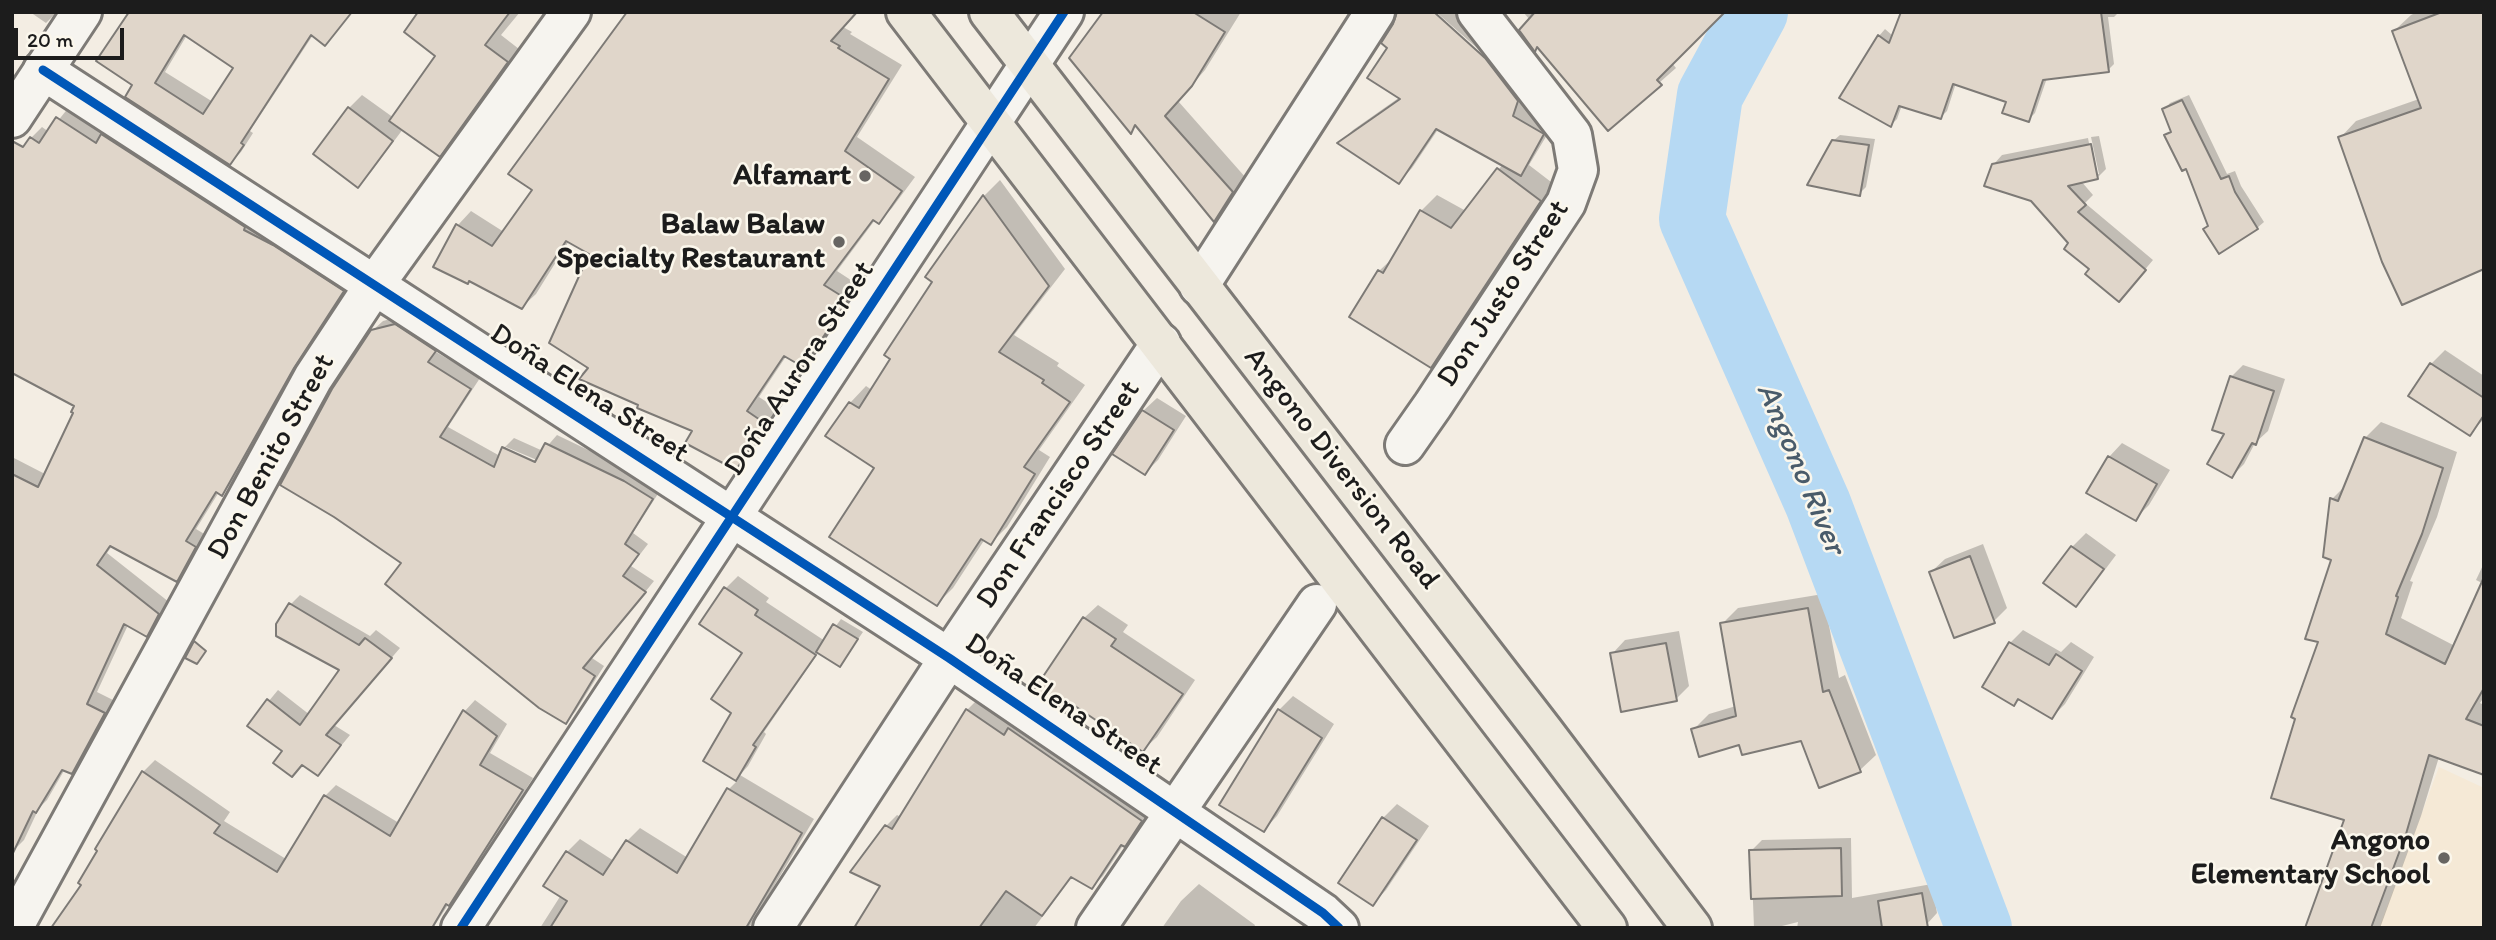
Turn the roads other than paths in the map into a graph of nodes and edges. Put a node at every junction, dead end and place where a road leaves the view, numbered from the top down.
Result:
1 (82, 12) edge
2 (570, 12) edge
3 (906, 12) edge
4 (989, 12) edge
5 (1064, 12) edge
6 (1375, 12) edge
7 (1477, 12) edge
8 (1030, 66) junction
9 (43, 70) junction
10 (15, 109) edge
11 (992, 121) junction
12 (375, 284) junction
13 (1199, 286) junction
14 (1161, 343) junction
15 (1405, 445) dead end
16 (732, 516) junction
17 (1317, 604) dead end
18 (949, 657) junction
19 (1175, 811) junction
20 (13, 928) edge
21 (461, 928) edge
22 (774, 928) edge
23 (1096, 928) edge
24 (1339, 928) edge
25 (1607, 928) edge
26 (1692, 928) edge

1 - 9 street
2 - 12 street, Don Benito Street
3 - 11 main road
4 - 8 main road, Angono Diversion Road
5 - 8 street, Doña Aurora Street
6 - 13 street
7 - 15 street, Don Justo Street
8 - 11 street, Doña Aurora Street
8 - 13 main road, Angono Diversion Road
9 - 10 street
9 - 12 street, Doña Elena Street
11 - 14 main road
11 - 16 street, Doña Aurora Street
12 - 16 street, Doña Elena Street
12 - 20 street, Don Benito Street
13 - 26 main road, Angono Diversion Road
14 - 18 street, Don Francisco Street
14 - 25 main road
16 - 18 street, Doña Elena Street
16 - 21 street, Doña Aurora Street
17 - 19 street
18 - 19 street, Doña Elena Street
18 - 22 street, Don Francisco Street
19 - 23 street
19 - 24 street, Doña Elena Street

